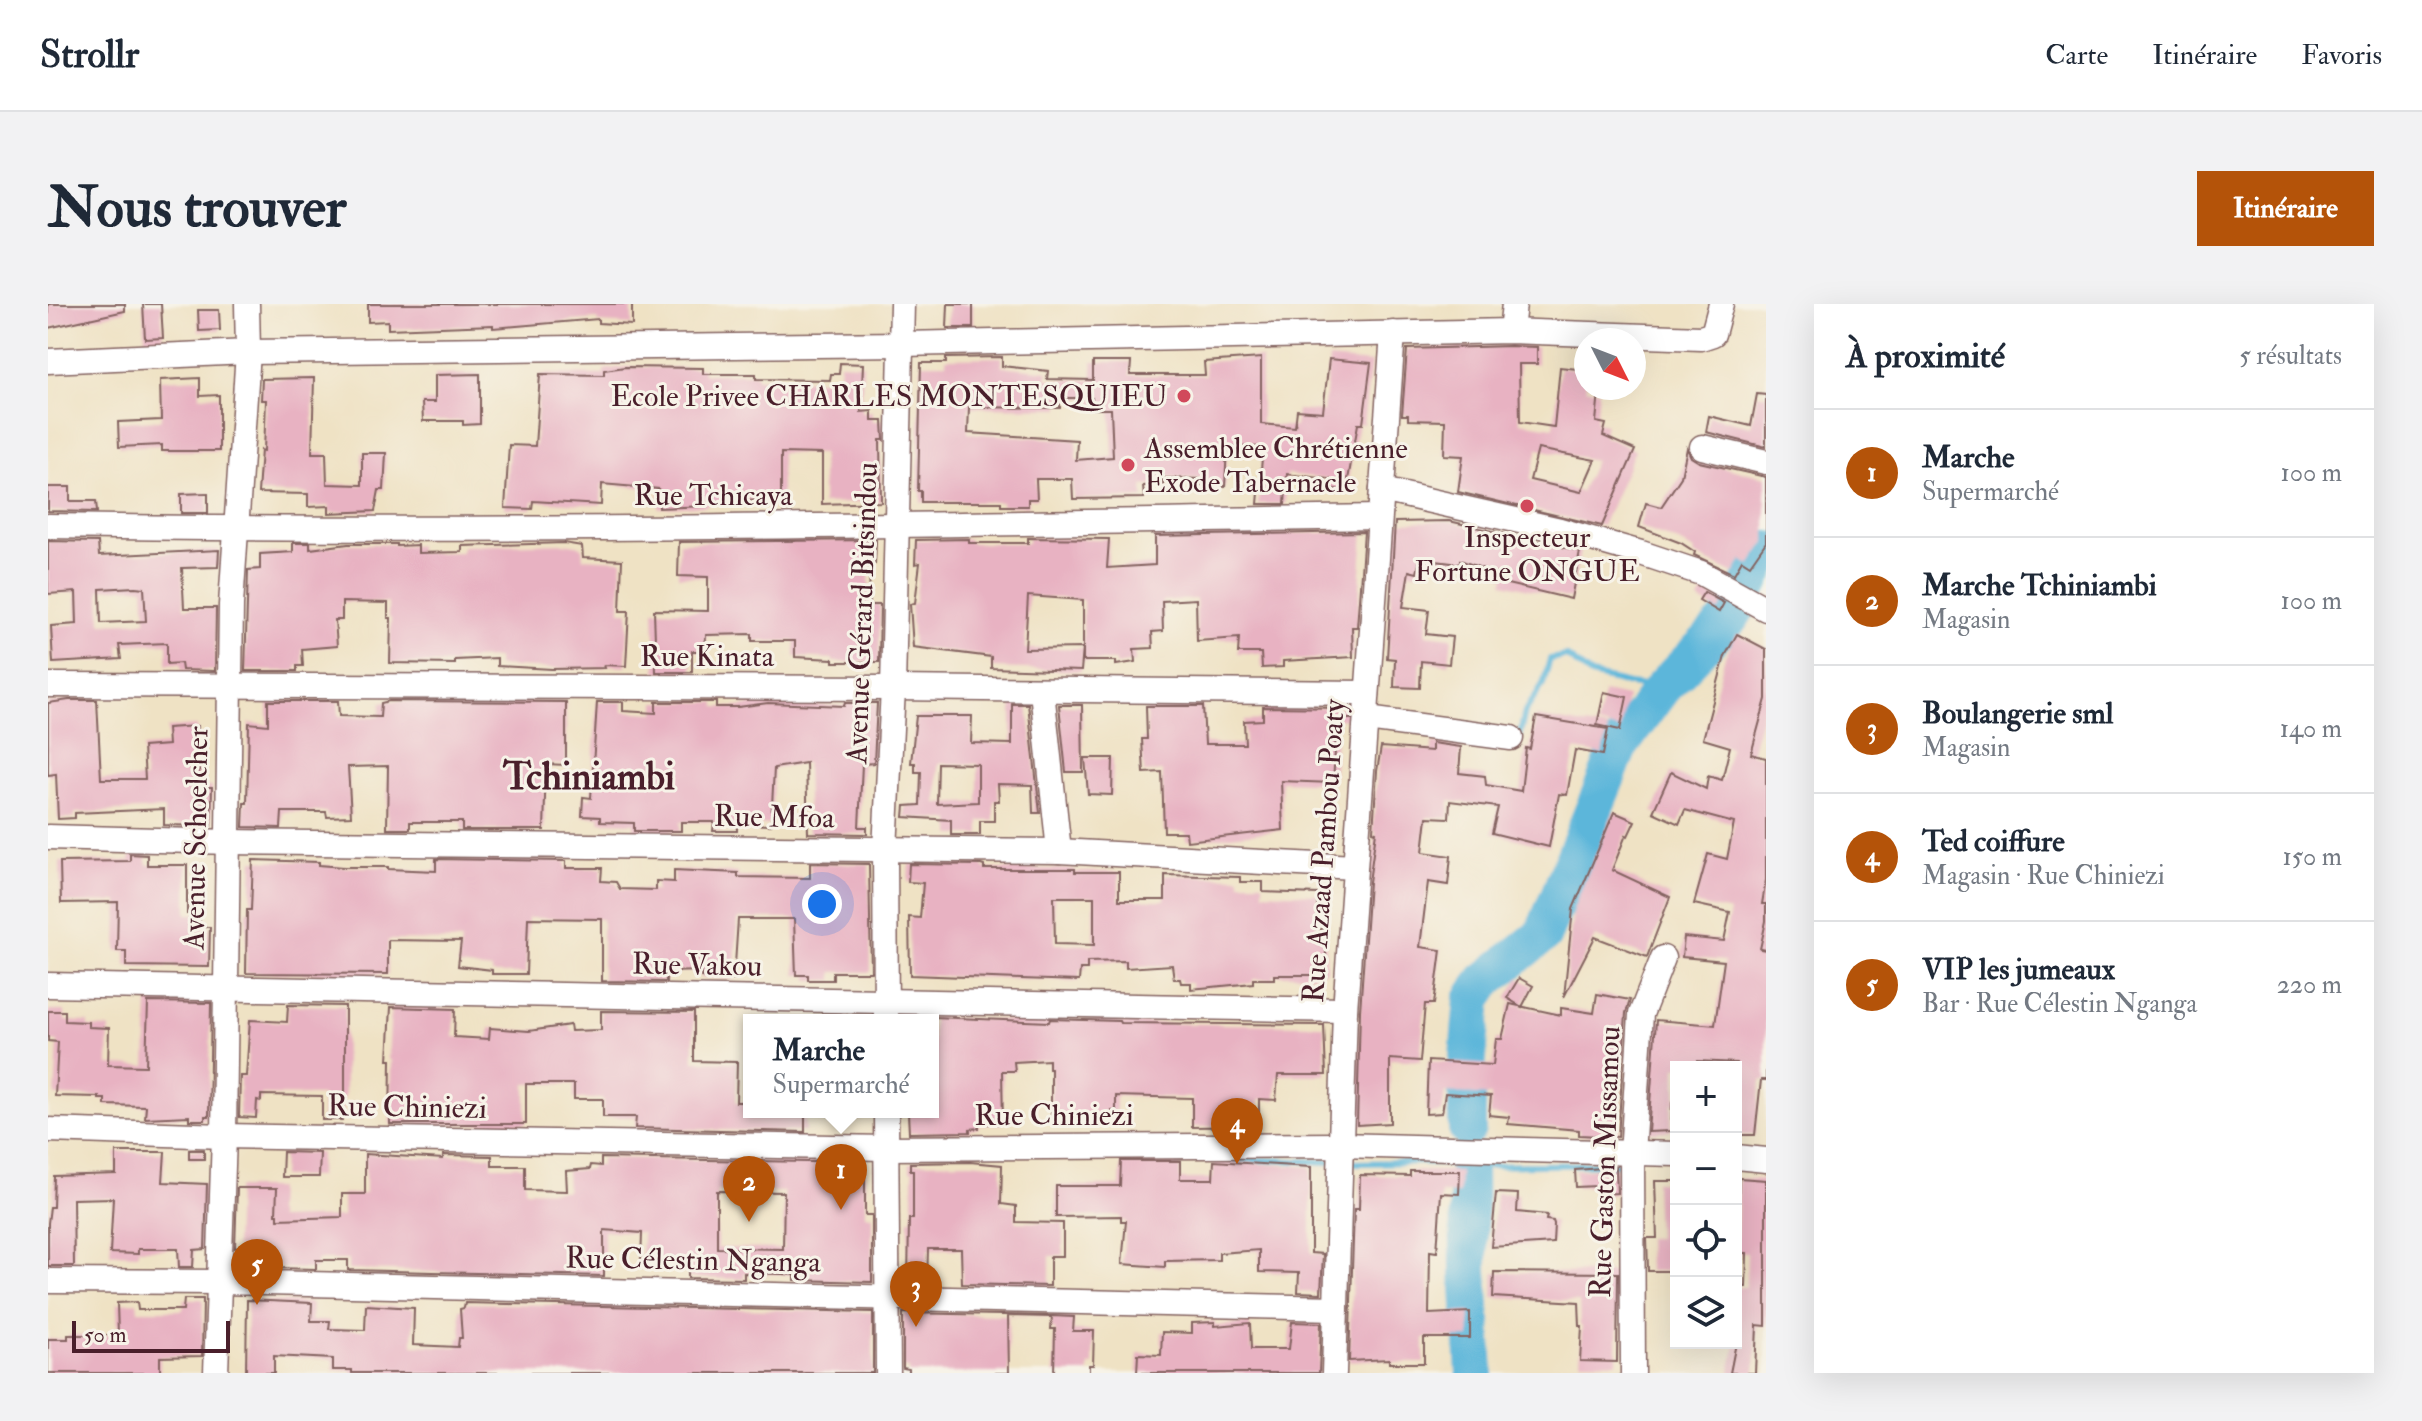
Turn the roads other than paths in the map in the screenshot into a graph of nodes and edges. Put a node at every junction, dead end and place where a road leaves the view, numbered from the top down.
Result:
1 (247, 304) edge
2 (902, 304) edge
3 (1514, 304) edge
4 (1721, 304) edge
5 (1511, 331) junction
6 (1393, 333) junction
7 (903, 344) junction
8 (248, 352) junction
9 (48, 361) edge
10 (1702, 447) dead end
11 (1766, 462) edge
12 (1382, 490) junction
13 (1379, 517) junction
14 (48, 526) edge
15 (898, 526) junction
16 (236, 529) junction
17 (1766, 609) edge
18 (48, 685) edge
19 (230, 686) junction
20 (893, 688) junction
21 (1042, 691) junction
22 (1367, 693) junction
23 (1367, 719) junction
24 (1511, 738) dead end
25 (48, 837) edge
26 (230, 842) junction
27 (885, 850) junction
28 (1059, 851) junction
29 (1355, 867) junction
30 (1663, 958) dead end
31 (48, 985) edge
32 (225, 988) junction
33 (886, 1010) edge
34 (1345, 1010) junction
35 (886, 1118) edge
36 (48, 1130) edge
37 (224, 1136) junction
38 (1339, 1145) junction
39 (886, 1148) junction
40 (1632, 1154) junction
41 (1670, 1154) edge
42 (1742, 1158) edge
43 (1766, 1160) edge
44 (48, 1281) edge
45 (220, 1282) junction
46 (887, 1296) junction
47 (1336, 1308) junction
48 (216, 1373) edge
49 (888, 1373) edge
50 (1334, 1373) edge
51 (1633, 1373) edge

1 - 8 street, Avenue Schoelcher
2 - 7 street, Avenue Gérard Bitsindou
3 - 5 street
4 - 5 street
5 - 6 street
6 - 7 street
6 - 12 street, Rue Azaad Pambou Poaty
7 - 8 street
7 - 15 street, Avenue Gérard Bitsindou
8 - 9 street
8 - 16 street, Avenue Schoelcher
10 - 11 street
12 - 13 street, Rue Azaad Pambou Poaty
12 - 17 street
13 - 15 street, Rue Tchicaya
13 - 22 street, Rue Azaad Pambou Poaty
14 - 16 street, Rue Tchicaya
15 - 16 street, Rue Tchicaya
15 - 20 street, Avenue Gérard Bitsindou
16 - 19 street, Avenue Schoelcher
18 - 19 street, Rue Kinata
19 - 20 street, Rue Kinata
19 - 26 street, Avenue Schoelcher
20 - 21 street, Rue Kinata
20 - 27 street, Avenue Gérard Bitsindou
21 - 22 street, Rue Kinata
21 - 28 street
22 - 23 street, Rue Azaad Pambou Poaty
23 - 24 street
23 - 29 street, Rue Azaad Pambou Poaty
25 - 26 street, Rue Mfoa
26 - 27 street, Rue Mfoa
26 - 32 street, Avenue Schoelcher
27 - 28 street, Rue Mfoa
27 - 33 street, Avenue Gérard Bitsindou
28 - 29 street, Rue Mfoa
29 - 34 street, Rue Azaad Pambou Poaty
30 - 40 street, Rue Gaston Missamou
31 - 32 street, Rue Vakou
32 - 33 street, Rue Vakou
32 - 37 street, Avenue Schoelcher
33 - 34 street, Rue Vakou
34 - 38 street, Rue Azaad Pambou Poaty
35 - 39 street
36 - 37 street, Rue Chiniezi
37 - 39 street, Rue Chiniezi
37 - 45 street, Avenue Schoelcher
38 - 39 street, Rue Chiniezi
38 - 40 street, Rue Chiniezi
38 - 47 street, Rue Azaad Pambou Poaty
39 - 46 street
40 - 41 street, Rue Chiniezi
40 - 51 street, Rue Gaston Missamou
42 - 43 street
44 - 45 street, Rue Célestin Nganga
45 - 46 street, Rue Célestin Nganga
45 - 48 street, Avenue Schoelcher
46 - 47 street, Rue Célestin Nganga
46 - 49 street
47 - 50 street, Rue Azaad Pambou Poaty

